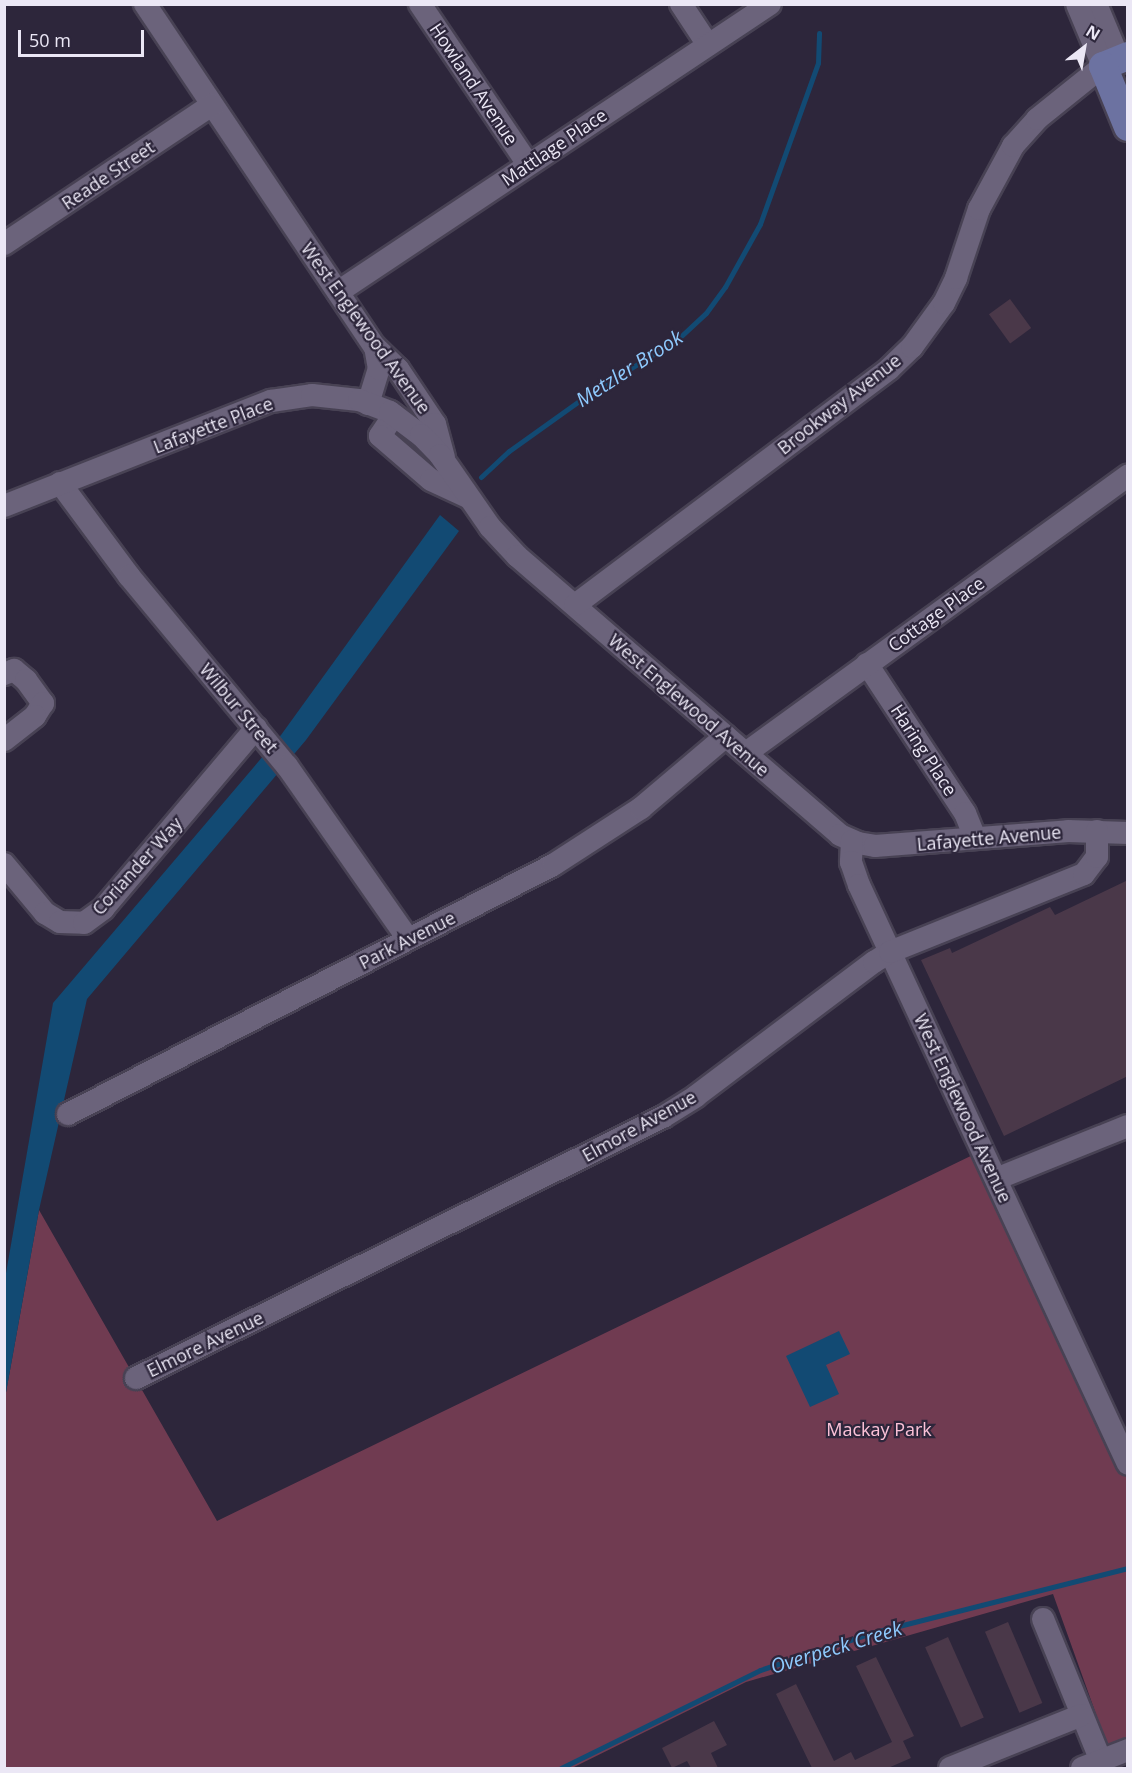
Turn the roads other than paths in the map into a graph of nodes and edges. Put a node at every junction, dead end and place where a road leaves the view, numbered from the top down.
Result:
1 (145, 4) edge
2 (420, 4) edge
3 (681, 4) edge
4 (770, 4) edge
5 (1077, 4) edge
6 (1096, 4) edge
7 (708, 45) junction
8 (1119, 65) edge
9 (212, 105) junction
10 (1128, 127) edge
11 (528, 164) junction
12 (4, 244) edge
13 (338, 292) junction
14 (375, 347) junction
15 (368, 404) junction
16 (394, 415) junction
17 (445, 462) junction
18 (1128, 475) edge
19 (60, 483) junction
20 (468, 497) junction
21 (4, 506) edge
22 (575, 605) junction
23 (867, 664) junction
24 (4, 674) edge
25 (257, 731) junction
26 (726, 736) junction
27 (4, 740) edge
28 (746, 753) junction
29 (1097, 831) junction
30 (1128, 833) edge
31 (975, 838) junction
32 (852, 841) junction
33 (5, 865) edge
34 (408, 939) junction
35 (890, 952) junction
36 (68, 1114) dead end
37 (1128, 1126) edge
38 (996, 1179) junction
39 (136, 1378) dead end
40 (1126, 1456) edge
41 (1043, 1619) dead end
42 (1082, 1715) junction
43 (1128, 1750) edge
44 (1091, 1765) edge
45 (950, 1768) edge

1 - 9 street, West Englewood Avenue
2 - 11 street, Howland Avenue
3 - 7 street
4 - 7 street, Mattlage Place
5 - 8 street
6 - 8 street
7 - 11 street, Mattlage Place
8 - 10 main road
8 - 22 street, Brookway Avenue
9 - 12 street, Reade Street
9 - 13 street, West Englewood Avenue
11 - 13 street, Mattlage Place
13 - 14 street, West Englewood Avenue
14 - 15 street
14 - 17 street, West Englewood Avenue
15 - 16 street, Lafayette Place
15 - 19 street, Lafayette Place
16 - 17 street, Lafayette Place
16 - 20 street
17 - 20 street, West Englewood Avenue
18 - 23 street, Cottage Place
19 - 21 street, Lafayette Place
19 - 25 street, Wilbur Street
20 - 22 street, West Englewood Avenue
22 - 26 street, West Englewood Avenue
23 - 28 street, Cottage Place
23 - 31 street, Haring Place
24 - 27 street
25 - 33 street, Coriander Way
25 - 34 street, Wilbur Street
26 - 28 street, West Englewood Avenue
26 - 34 street, Park Avenue
28 - 32 street, West Englewood Avenue
29 - 30 street, Lafayette Avenue
29 - 31 street, Lafayette Avenue
29 - 35 street, Elmore Avenue
31 - 32 street, Lafayette Avenue
32 - 35 street, West Englewood Avenue
34 - 36 street, Park Avenue
35 - 38 street, West Englewood Avenue
35 - 39 street, Elmore Avenue
37 - 38 street
38 - 40 street, West Englewood Avenue
41 - 42 street
42 - 44 street
42 - 45 street
43 - 44 street

